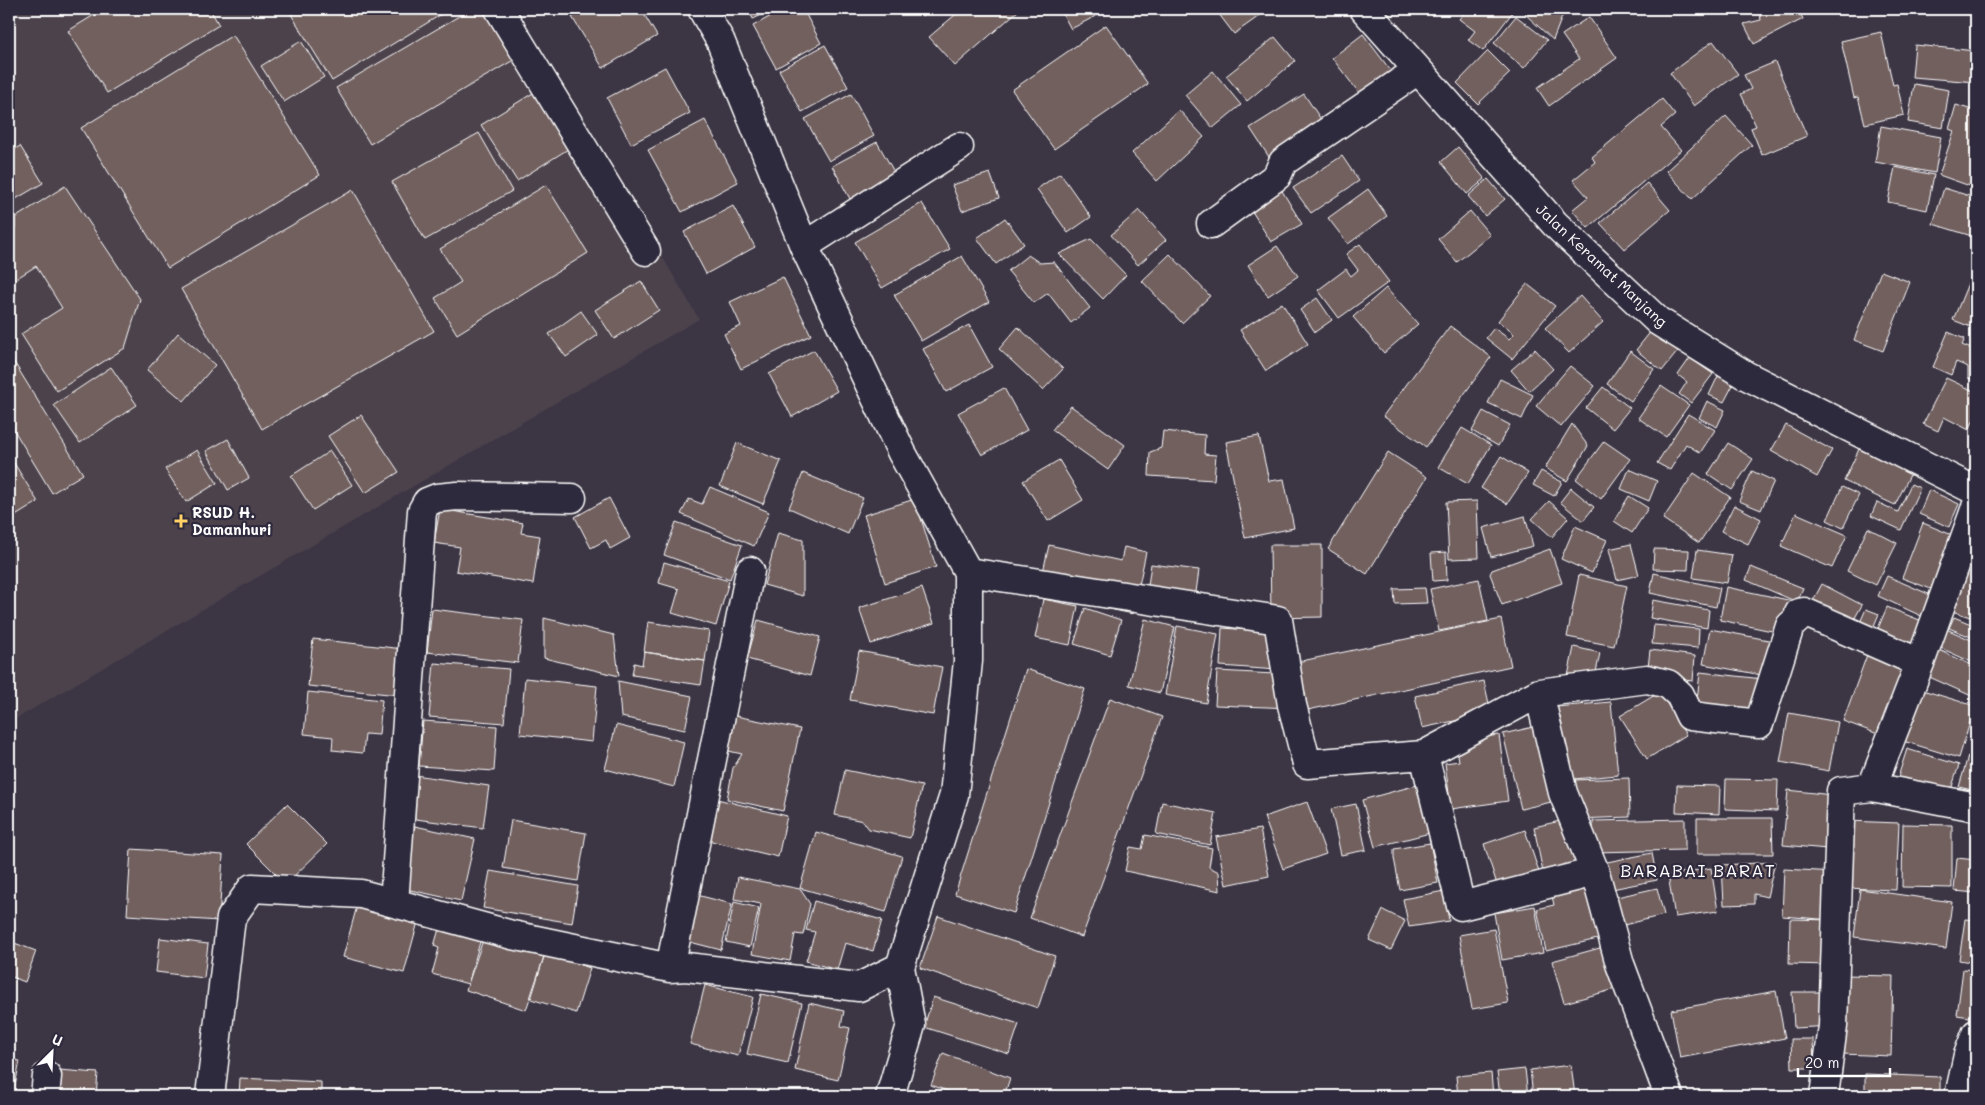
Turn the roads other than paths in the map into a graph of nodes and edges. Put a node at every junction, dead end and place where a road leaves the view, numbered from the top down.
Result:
1 (499, 9) edge
2 (702, 9) edge
3 (1364, 9) edge
4 (1418, 70) junction
5 (959, 147) dead end
6 (1210, 224) dead end
7 (804, 246) junction
8 (646, 251) dead end
9 (1976, 491) edge
10 (572, 498) dead end
11 (1976, 507) edge
12 (750, 571) dead end
13 (968, 572) junction
14 (1920, 663) junction
15 (1539, 693) junction
16 (1424, 755) junction
17 (1872, 787) junction
18 (1976, 807) edge
19 (1595, 872) junction
20 (394, 903) junction
21 (900, 966) junction
22 (670, 968) junction
23 (1976, 1034) edge
24 (210, 1096) edge
25 (890, 1096) edge
26 (1669, 1096) edge
27 (1824, 1096) edge
28 (1958, 1096) edge

1 - 8 street
2 - 7 street
3 - 4 street, Jalan Keramat Manjang
4 - 6 street
4 - 9 street, Jalan Keramat Manjang
5 - 7 street
7 - 13 street
10 - 20 street
11 - 14 street
12 - 22 street
13 - 16 street
13 - 21 street
14 - 15 street
14 - 17 street
15 - 16 street
15 - 19 street
16 - 19 street
17 - 18 street
17 - 27 street
19 - 26 street
20 - 22 street
20 - 24 street
21 - 22 street
21 - 25 street
23 - 28 street

